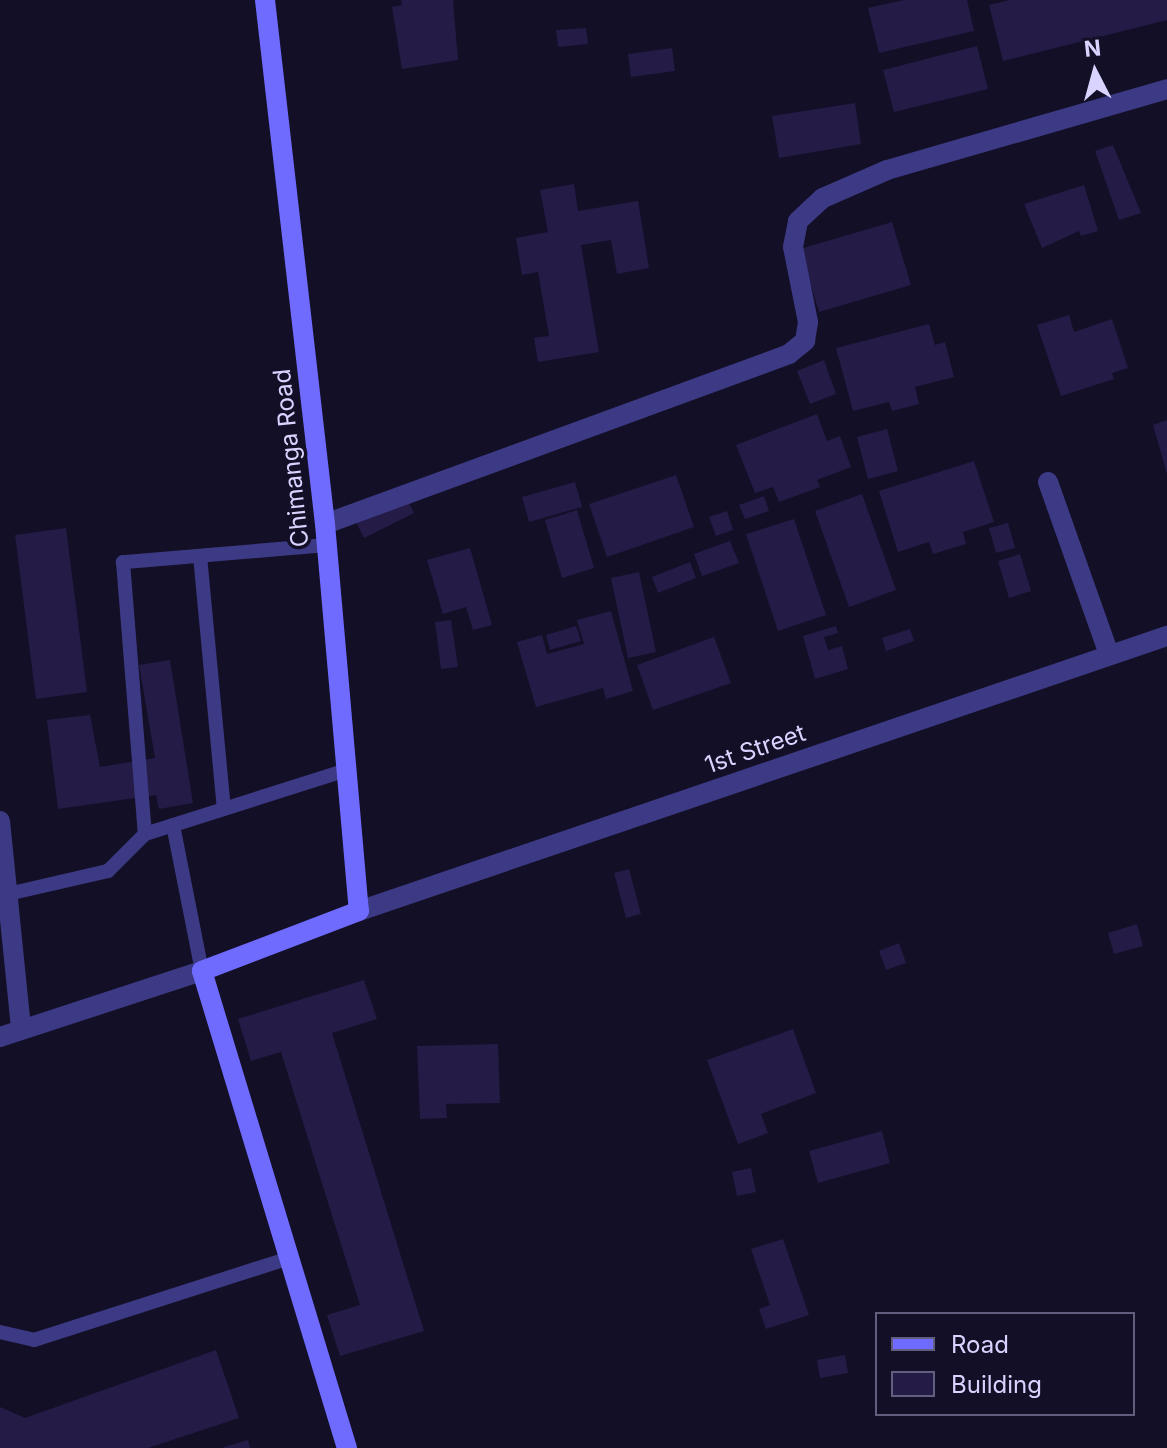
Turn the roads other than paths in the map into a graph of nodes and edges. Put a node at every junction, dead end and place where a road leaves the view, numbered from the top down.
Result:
1 (265, 0) edge
2 (1167, 89) edge
3 (1048, 482) dead end
4 (325, 524) junction
5 (327, 545) junction
6 (200, 556) junction
7 (1167, 636) edge
8 (1109, 654) junction
9 (347, 770) junction
10 (224, 809) junction
11 (0, 821) edge
12 (173, 825) junction
13 (145, 834) junction
14 (1, 843) edge
15 (8, 894) junction
16 (359, 911) junction
17 (202, 971) junction
18 (21, 1029) junction
19 (0, 1037) edge
20 (289, 1258) junction
21 (0, 1332) edge
22 (347, 1448) edge

1 - 4 street, Chimanga Road
2 - 4 street
3 - 8 street
4 - 5 street, Chimanga Road
5 - 6 lane
5 - 9 street, Chimanga Road
6 - 10 lane
6 - 13 lane
7 - 8 street, 1st Street
8 - 16 street, 1st Street
9 - 10 lane
9 - 16 street, Chimanga Road
10 - 12 lane
11 - 14 street
12 - 13 lane
12 - 17 lane
13 - 15 lane
14 - 15 street
15 - 18 street
16 - 17 street
17 - 18 street
17 - 20 street
18 - 19 street
20 - 21 lane
20 - 22 street

